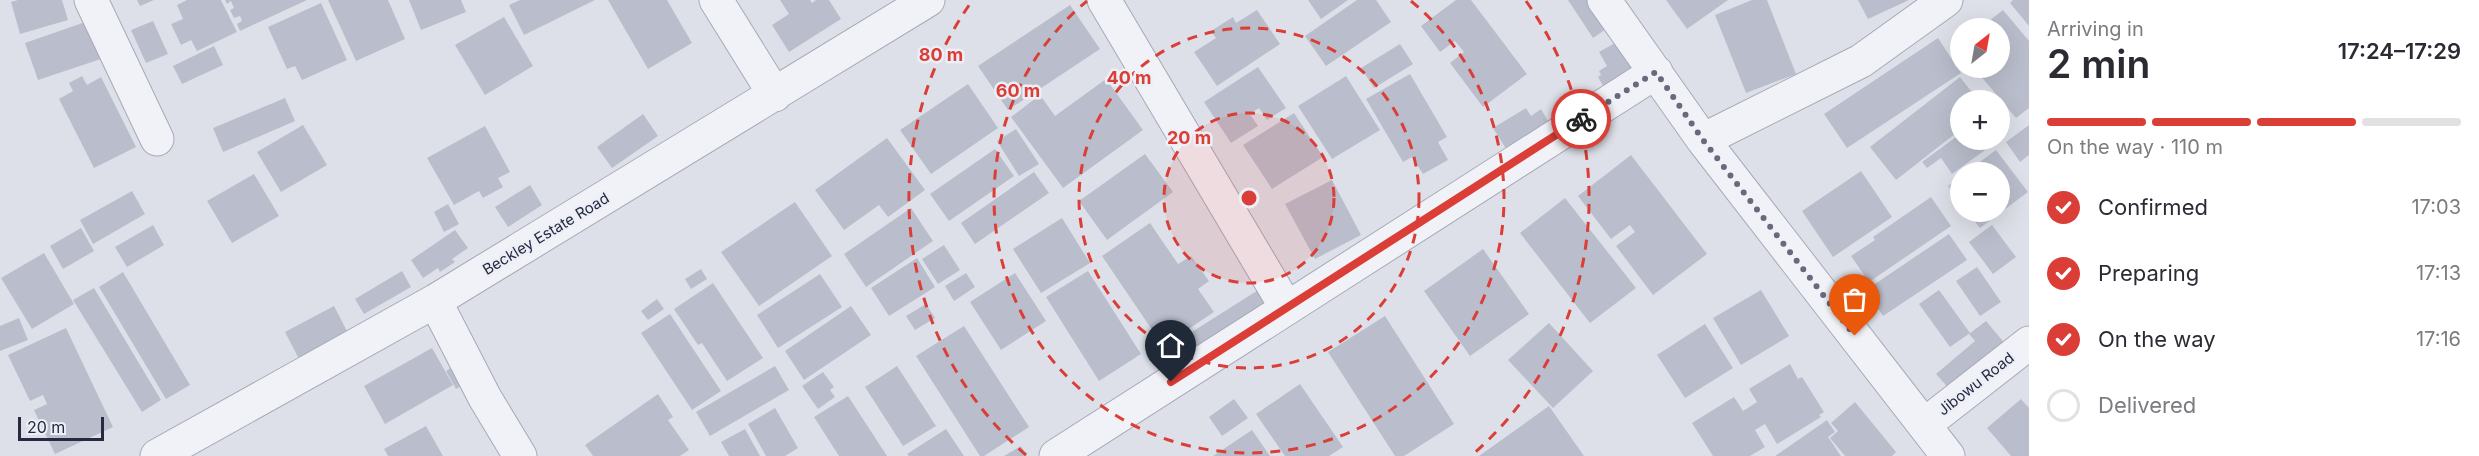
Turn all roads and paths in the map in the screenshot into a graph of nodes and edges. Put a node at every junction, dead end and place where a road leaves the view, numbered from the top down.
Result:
1 (92, 0) edge
2 (716, 0) edge
3 (928, 0) edge
4 (1104, 0) edge
5 (1604, 0) edge
6 (1946, 0) edge
7 (1656, 72) junction
8 (775, 94) junction
9 (157, 139) dead end
10 (1703, 140) junction
11 (435, 301) junction
12 (1286, 307) junction
13 (2029, 343) edge
14 (1924, 425) junction
15 (156, 456) edge
16 (520, 456) edge
17 (1056, 456) edge
18 (1948, 456) edge

1 - 9 street
2 - 8 street
3 - 8 street, Beckley Estate Road
4 - 12 street
5 - 7 street
6 - 10 street
7 - 10 street
7 - 12 street
8 - 11 street, Beckley Estate Road
10 - 14 street
11 - 15 street, Beckley Estate Road
11 - 16 street
12 - 17 street
13 - 14 street, Jibowu Road
14 - 18 street

